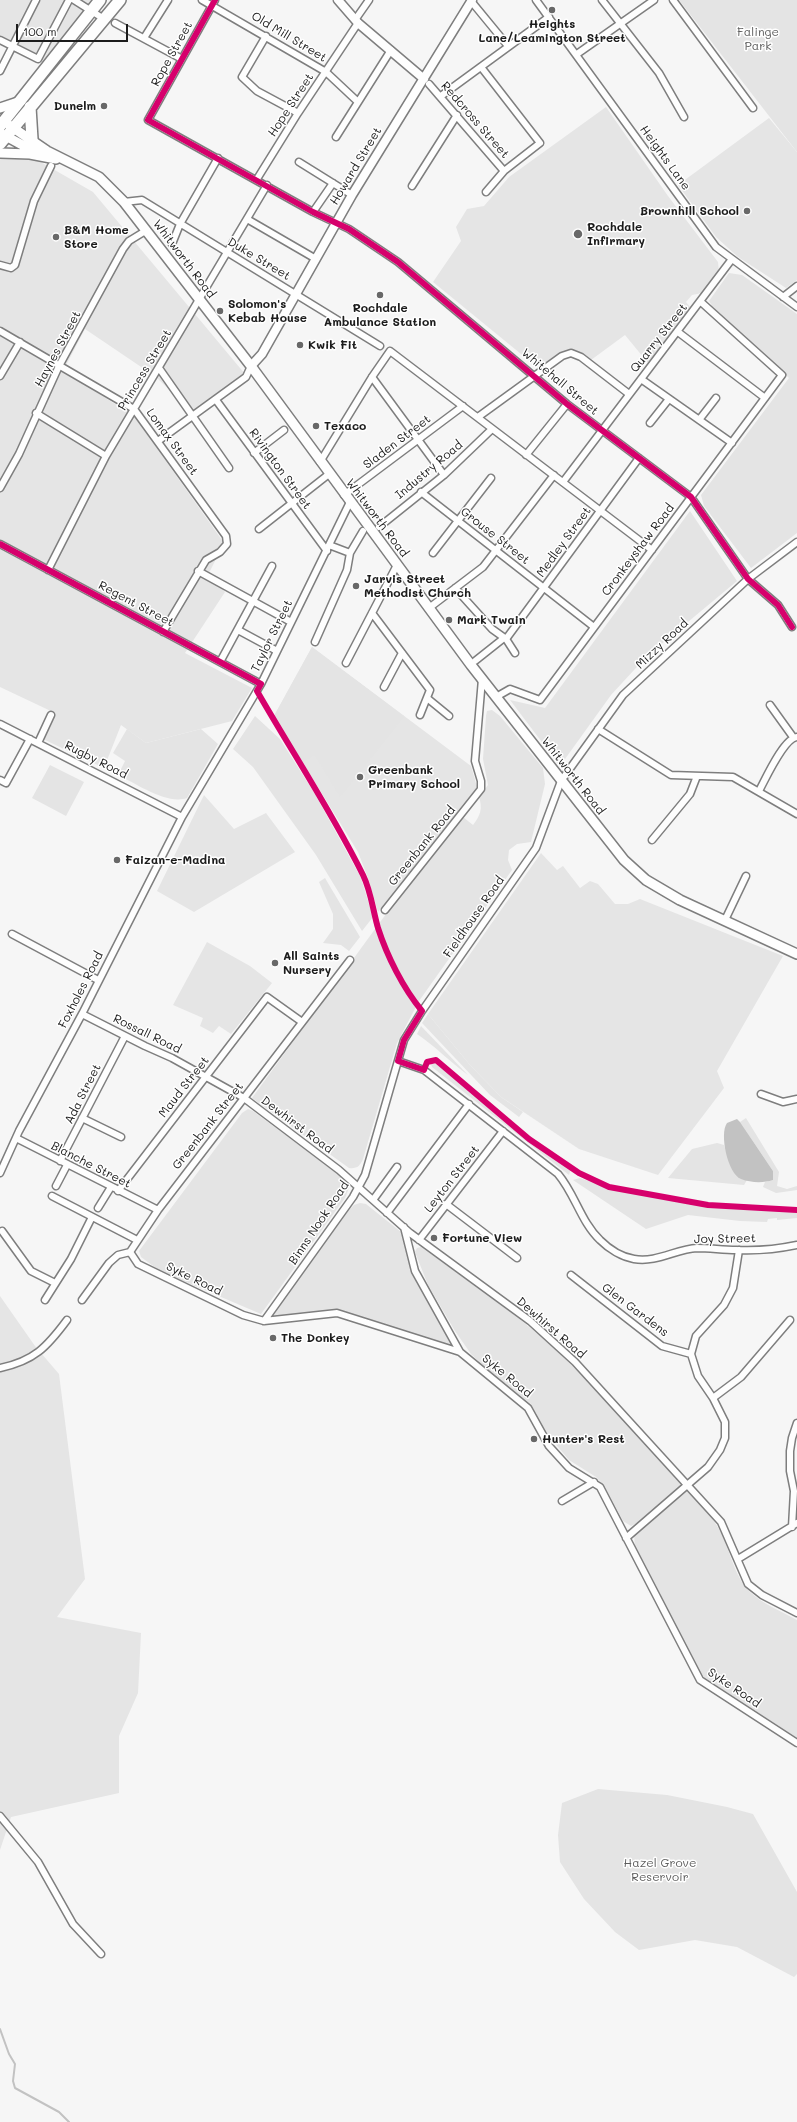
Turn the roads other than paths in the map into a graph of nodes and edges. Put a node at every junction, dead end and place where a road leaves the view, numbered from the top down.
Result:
1 (36, 0) edge
2 (69, 0) edge
3 (74, 0) edge
4 (100, 0) edge
5 (120, 0) edge
6 (168, 0) edge
7 (202, 0) edge
8 (338, 0) edge
9 (369, 0) edge
10 (472, 0) edge
11 (536, 0) edge
12 (602, 0) edge
13 (654, 0) edge
14 (672, 0) edge
15 (214, 3) edge
16 (91, 10) junction
17 (549, 17) junction
18 (104, 19) junction
19 (357, 21) junction
20 (115, 23) dead end
21 (620, 24) junction
22 (266, 36) junction
23 (144, 38) junction
24 (0, 40) edge
25 (13, 46) junction
26 (508, 46) junction
27 (392, 50) junction
28 (577, 54) junction
29 (182, 59) junction
30 (481, 67) junction
31 (0, 71) edge
32 (326, 72) junction
33 (426, 82) junction
34 (441, 96) junction
35 (358, 102) junction
36 (25, 104) junction
37 (0, 108) edge
38 (753, 108) dead end
39 (298, 112) junction
40 (457, 115) junction
41 (684, 116) dead end
42 (148, 120) joint
43 (15, 127) junction
44 (2, 130) edge
45 (336, 137) dead end
46 (32, 139) junction
47 (47, 151) junction
48 (0, 153) edge
49 (218, 158) junction
50 (66, 160) junction
51 (298, 162) dead end
52 (51, 166) dead end
53 (504, 171) junction
54 (256, 179) junction
55 (332, 183) junction
56 (267, 185) junction
57 (412, 186) dead end
58 (486, 192) dead end
59 (352, 195) junction
60 (124, 202) junction
61 (313, 212) junction
62 (247, 218) junction
63 (180, 224) junction
64 (335, 224) junction
65 (147, 230) junction
66 (172, 244) dead end
67 (227, 253) junction
68 (316, 259) junction
69 (732, 259) junction
70 (0, 265) edge
71 (797, 286) edge
72 (296, 294) junction
73 (783, 296) junction
74 (199, 299) junction
75 (701, 302) junction
76 (797, 307) edge
77 (0, 331) edge
78 (678, 332) junction
79 (20, 342) junction
80 (380, 346) dead end
81 (59, 366) junction
82 (251, 366) junction
83 (158, 368) junction
84 (0, 376) edge
85 (535, 376) junction
86 (372, 377) junction
87 (641, 379) junction
88 (629, 394) junction
89 (716, 398) dead end
90 (765, 398) junction
91 (669, 399) junction
92 (216, 400) junction
93 (567, 404) junction
94 (463, 406) junction
95 (134, 409) junction
96 (36, 413) junction
97 (192, 417) junction
98 (478, 417) junction
99 (699, 420) junction
100 (650, 423) dead end
101 (492, 429) junction
102 (284, 430) dead end
103 (602, 430) junction
104 (418, 440) junction
105 (158, 441) junction
106 (732, 443) junction
107 (254, 453) junction
108 (526, 454) junction
109 (106, 456) junction
110 (639, 458) junction
111 (320, 462) junction
112 (229, 468) dead end
113 (329, 474) junction
114 (444, 475) junction
115 (554, 476) junction
116 (491, 478) dead end
117 (563, 482) junction
118 (0, 488) edge
119 (421, 492) junction
120 (344, 495) junction
121 (691, 497) junction
122 (350, 502) junction
123 (293, 504) junction
124 (601, 511) junction
125 (275, 518) junction
126 (458, 521) junction
127 (280, 524) dead end
128 (379, 527) dead end
129 (259, 529) dead end
130 (363, 531) dead end
131 (797, 542) edge
132 (0, 544) edge
133 (328, 548) junction
134 (496, 550) junction
135 (652, 550) junction
136 (350, 553) junction
137 (433, 553) dead end
138 (397, 565) junction
139 (272, 566) dead end
140 (48, 570) junction
141 (198, 571) junction
142 (748, 579) junction
143 (455, 588) junction
144 (544, 588) junction
145 (253, 602) junction
146 (429, 608) junction
147 (372, 613) junction
148 (291, 622) junction
149 (594, 627) junction
150 (792, 627) dead end
151 (238, 630) junction
152 (163, 632) junction
153 (505, 639) junction
154 (315, 642) dead end
155 (277, 650) junction
156 (402, 653) junction
157 (515, 653) dead end
158 (475, 661) dead end
159 (220, 662) junction
160 (346, 663) dead end
161 (482, 679) junction
162 (261, 684) junction
163 (384, 687) dead end
164 (496, 697) junction
165 (427, 698) junction
166 (770, 705) dead end
167 (51, 715) dead end
168 (420, 715) dead end
169 (449, 716) dead end
170 (0, 724) edge
171 (598, 729) junction
172 (795, 737) edge
173 (30, 739) junction
174 (38, 743) junction
175 (697, 776) junction
176 (3, 781) edge
177 (561, 781) junction
178 (759, 791) junction
179 (797, 814) edge
180 (182, 817) junction
181 (652, 840) dead end
182 (746, 876) dead end
183 (385, 910) dead end
184 (725, 920) junction
185 (12, 934) dead end
186 (797, 954) edge
187 (350, 960) dead end
188 (98, 980) junction
189 (82, 1014) junction
190 (302, 1022) junction
191 (125, 1036) junction
192 (398, 1061) junction
193 (206, 1077) junction
194 (761, 1094) dead end
195 (244, 1098) junction
196 (797, 1099) edge
197 (469, 1104) junction
198 (82, 1118) junction
199 (503, 1131) junction
200 (121, 1137) dead end
201 (16, 1138) junction
202 (60, 1161) junction
203 (67, 1165) junction
204 (397, 1167) dead end
205 (0, 1173) edge
206 (56, 1186) dead end
207 (358, 1186) junction
208 (111, 1187) junction
209 (118, 1191) junction
210 (52, 1196) dead end
211 (373, 1200) junction
212 (446, 1204) junction
213 (98, 1208) dead end
214 (158, 1210) junction
215 (387, 1213) junction
216 (92, 1217) junction
217 (404, 1227) junction
218 (2, 1231) dead end
219 (137, 1240) junction
220 (419, 1240) junction
221 (797, 1245) edge
222 (739, 1250) junction
223 (130, 1252) junction
224 (517, 1258) dead end
225 (570, 1275) dead end
226 (55, 1283) junction
227 (45, 1300) dead end
228 (82, 1300) dead end
229 (67, 1320) dead end
230 (790, 1320) dead end
231 (264, 1321) junction
232 (460, 1352) junction
233 (692, 1354) junction
234 (0, 1368) edge
235 (713, 1398) junction
236 (797, 1424) edge
237 (594, 1482) junction
238 (688, 1486) junction
239 (796, 1491) edge
240 (562, 1501) dead end
241 (795, 1525) edge
242 (626, 1538) junction
243 (738, 1559) junction
244 (797, 1613) edge
245 (797, 1743) edge
246 (0, 1816) edge
247 (101, 1954) dead end

1 - 25 street
2 - 25 street
3 - 16 street
4 - 16 highway
5 - 18 highway
6 - 23 street
7 - 15 street, Old Mill Street
8 - 19 street, Redcross Street
9 - 19 street, Hope Street
10 - 26 street
10 - 33 street, Howard Street
11 - 17 street, Heights Lane
12 - 21 street
13 - 21 street
14 - 38 street
15 - 22 street, Old Mill Street
15 - 29 street, Rope Street
16 - 18 street
16 - 36 highway
17 - 26 street
17 - 28 street, Heights Lane
18 - 36 highway
19 - 27 street, Redcross Street
19 - 32 street, Hope Street
20 - 23 street
21 - 28 street
21 - 41 street
22 - 32 street, Old Mill Street
22 - 39 street
23 - 29 street
24 - 25 street
25 - 31 street
26 - 30 street
27 - 33 street, Redcross Street
27 - 35 street
28 - 69 street, Heights Lane
29 - 42 street, Rope Street
30 - 34 street
30 - 53 street
32 - 35 street, Old Mill Street
32 - 39 street, Hope Street
33 - 34 street, Redcross Street
33 - 59 street, Howard Street
34 - 40 street, Redcross Street
35 - 45 street
36 - 37 main road
36 - 43 highway
36 - 44 highway
36 - 46 highway
39 - 54 street, Hope Street
40 - 53 street, Redcross Street
40 - 57 street
42 - 49 street, Whitehall Street
43 - 44 highway
43 - 46 main road, Whitworth Road
44 - 47 main road, Whitworth Road
46 - 47 main road, Whitworth Road
47 - 50 main road, Whitworth Road
48 - 50 main road
49 - 54 street, Whitehall Street
49 - 63 street
50 - 60 main road, Whitworth Road
51 - 55 street
52 - 70 street
53 - 58 street
54 - 56 street, Whitehall Street
55 - 59 street
55 - 61 street
56 - 61 street, Whitehall Street
56 - 62 street, Princess Street
59 - 64 street, Howard Street
60 - 63 street, Duke Street
60 - 65 main road, Whitworth Road
61 - 64 street, Whitehall Street
62 - 67 street, Princess Street
62 - 68 street
63 - 66 street
63 - 67 street, Duke Street
64 - 68 street, Howard Street
64 - 85 street, Whitehall Street
65 - 74 main road, Whitworth Road
65 - 81 street, Haynes Street
67 - 72 street, Duke Street
67 - 74 street, Princess Street
68 - 72 street, Howard Street
69 - 73 street, Heights Lane
69 - 75 street, Quarry Street
71 - 73 street
72 - 80 street, Duke Street
72 - 82 street, Howard Street
73 - 76 street, Heights Lane
74 - 82 main road, Whitworth Road
74 - 83 street, Princess Street
75 - 78 street, Quarry Street
75 - 90 street, Cronkeyshaw Road
77 - 79 street, Lomax Street
78 - 87 street, Quarry Street
78 - 90 street
79 - 81 street, Lomax Street
79 - 84 street
81 - 95 street, Lomax Street
81 - 96 street, Haynes Street
82 - 92 street
82 - 111 main road, Whitworth Road
83 - 95 street, Princess Street
83 - 97 street
85 - 88 street
85 - 93 street, Whitehall Street
85 - 98 street
86 - 94 street
86 - 104 street
86 - 111 street
87 - 88 street, Quarry Street
87 - 91 street
88 - 103 street, Quarry Street
89 - 99 street
90 - 106 street, Cronkeyshaw Road
91 - 99 street
91 - 100 street
92 - 97 street
92 - 107 street, Rivington Street
93 - 103 street, Whitehall Street
93 - 108 street
94 - 98 street
94 - 104 street, Sladen Street
95 - 105 street, Lomax Street
95 - 109 street, Princess Street
96 - 109 street
96 - 118 street, Haynes Street
97 - 105 street
97 - 112 street
98 - 101 street
99 - 106 street
101 - 108 street
101 - 114 street, Industry Road
102 - 107 street
103 - 110 street, Whitehall Street
103 - 117 street, Quarry Street
104 - 114 street
104 - 120 street, Sladen Street
105 - 141 street, Lomax Street
106 - 121 street, Cronkeyshaw Road
107 - 123 street, Rivington Street
108 - 115 street
109 - 140 street, Princess Street
110 - 121 street, Whitehall Street
110 - 124 street, Medley Street
111 - 113 main road, Whitworth Road
113 - 120 main road, Whitworth Road
113 - 123 street
114 - 119 street, Industry Road
115 - 117 street
115 - 134 street
116 - 126 street
117 - 124 street
119 - 126 street, Grouse Street
119 - 128 street, Industry Road
120 - 122 main road, Whitworth Road
121 - 135 street, Cronkeyshaw Road
121 - 142 street, Whitehall Street
122 - 133 street, Taylor Street
122 - 138 main road, Whitworth Road
123 - 125 street
123 - 133 street, Rivington Street
124 - 135 street
124 - 144 street, Medley Street
125 - 127 street
125 - 129 street
126 - 134 street, Grouse Street
126 - 137 street
130 - 136 street
131 - 142 street, Mizzy Road
132 - 140 street, Regent Street
133 - 136 street
133 - 148 street, Taylor Street
134 - 143 street
134 - 144 street, Grouse Street
135 - 149 street, Cronkeyshaw Road
136 - 154 street
138 - 146 main road, Whitworth Road
138 - 147 street
139 - 145 street
140 - 152 street, Regent Street
141 - 145 street
141 - 152 street
142 - 150 street, Whitehall Street
142 - 171 street, Mizzy Road
143 - 146 street
143 - 153 street
144 - 149 street, Grouse Street
144 - 153 street, Medley Street
145 - 148 street
145 - 151 street
146 - 161 main road, Whitworth Road
147 - 156 street
147 - 160 street
148 - 155 street, Taylor Street
149 - 164 street, Cronkeyshaw Road
151 - 155 street
151 - 159 street
152 - 159 street, Regent Street
153 - 157 street
153 - 158 street, Medley Street
155 - 162 street, Taylor Street
156 - 163 street
156 - 165 street
159 - 162 street, Regent Street
161 - 164 main road, Whitworth Road
161 - 183 street, Greenbank Road
162 - 180 street, Taylor Street
164 - 177 main road, Whitworth Road
165 - 168 street
165 - 169 street
166 - 172 street
167 - 174 street
170 - 173 street, Rugby Road
171 - 175 street
171 - 177 street, Mizzy Road
172 - 178 street
173 - 174 street, Rugby Road
173 - 176 street
174 - 180 street, Rugby Road
175 - 178 street
175 - 181 street
177 - 184 main road, Whitworth Road
177 - 192 street, Fieldhouse Road
178 - 179 street
180 - 188 street, Foxholes Road
182 - 184 street
184 - 186 main road, Whitworth Road
185 - 188 street
187 - 190 street, Greenbank Street
188 - 189 street, Foxholes Road
189 - 191 street, Rossall Road
189 - 201 street, Foxholes Road
190 - 193 street, Maud Street
190 - 195 street, Greenbank Street
191 - 193 street, Rossall Road
191 - 198 street, Ada Street
192 - 197 street, Joy Street
192 - 207 street, Binns Nook Road
193 - 195 street, Rossall Road
193 - 209 street, Maud Street
194 - 196 street
195 - 207 street, Dewhirst Road
195 - 214 street, Greenbank Street
197 - 199 street, Joy Street
197 - 215 street
198 - 200 street
198 - 202 street, Ada Street
199 - 212 street, Leyton Street
199 - 222 street, Joy Street
201 - 202 street, Blanche Street
201 - 205 street, Foxholes Road
202 - 203 street, Blanche Street
203 - 206 street
203 - 208 street, Blanche Street
204 - 211 street
207 - 211 street, Dewhirst Road
207 - 231 street, Binns Nook Road
208 - 209 street, Blanche Street
208 - 213 street
209 - 214 street, Blanche Street
210 - 216 street
211 - 215 street, Dewhirst Road
212 - 220 street, Leyton Street
212 - 224 street
214 - 219 street, Greenbank Street
215 - 217 street, Dewhirst Road
216 - 219 street
216 - 226 street
217 - 220 street, Dewhirst Road
217 - 232 street
218 - 226 street
219 - 223 street, Greenbank Street
220 - 238 street, Dewhirst Road
221 - 222 street, Joy Street
222 - 233 street
223 - 228 street
223 - 231 street, Syke Road
225 - 233 street, Glen Gardens
226 - 227 street
229 - 234 street
230 - 235 street
231 - 232 street, Syke Road
232 - 237 street, Syke Road
233 - 235 street
235 - 238 street
236 - 239 street
237 - 240 street
237 - 242 street, Syke Road
238 - 242 street
238 - 243 street, Dewhirst Road
239 - 241 street
241 - 243 street
242 - 245 street, Syke Road
243 - 244 street, Dewhirst Road
246 - 247 street

